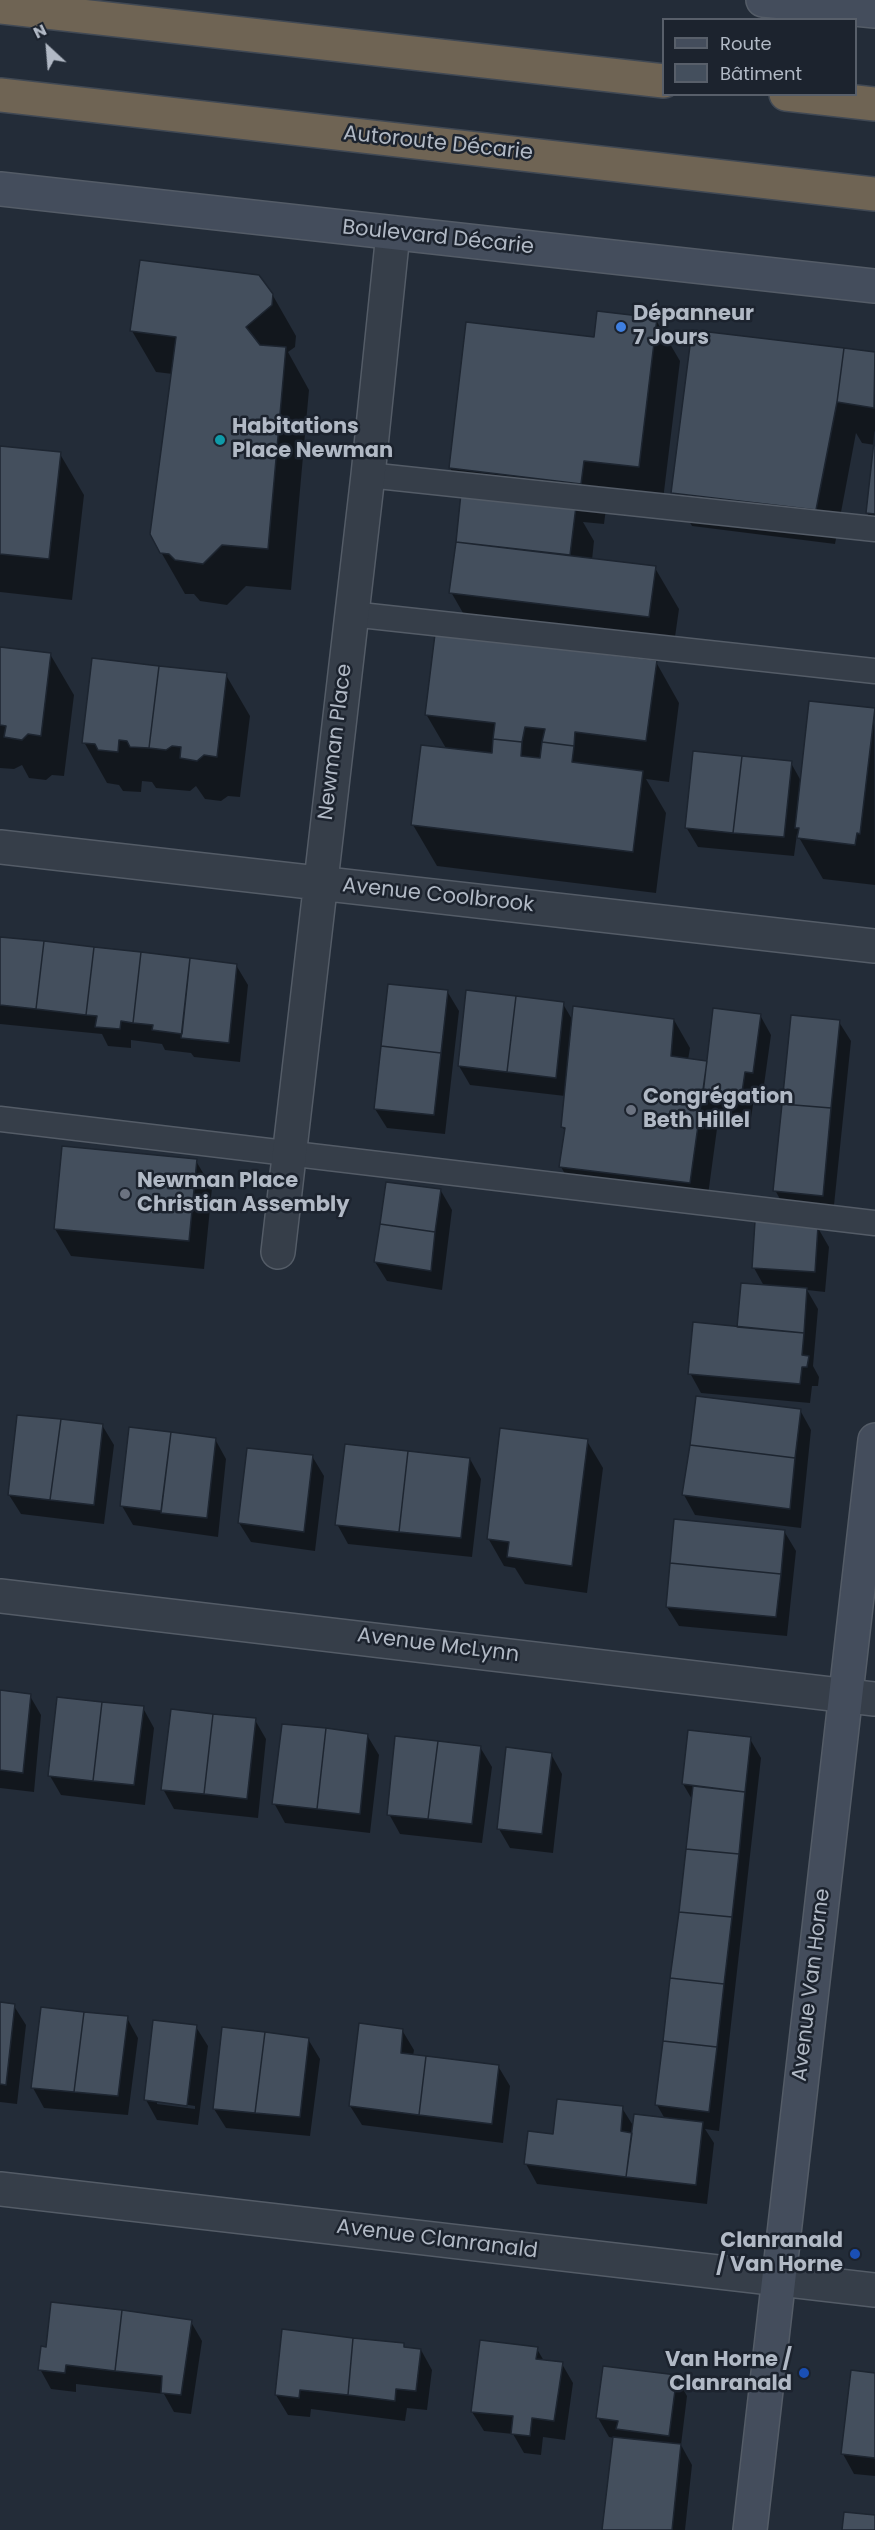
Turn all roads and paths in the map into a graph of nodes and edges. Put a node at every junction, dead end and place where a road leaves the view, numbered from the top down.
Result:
1 (763, 0) edge
2 (0, 7) edge
3 (875, 11) edge
4 (662, 81) edge
5 (0, 95) edge
6 (804, 96) edge
7 (875, 104) edge
8 (0, 189) edge
9 (875, 194) edge
10 (393, 233) junction
11 (875, 286) edge
12 (368, 475) junction
13 (875, 529) edge
14 (351, 614) junction
15 (875, 671) edge
16 (0, 847) edge
17 (320, 885) junction
18 (875, 946) edge
19 (0, 1119) edge
20 (290, 1152) junction
21 (875, 1223) edge
22 (278, 1252) dead end
23 (875, 1440) edge
24 (0, 1596) edge
25 (860, 1697) edge
26 (0, 2189) edge
27 (777, 2279) junction
28 (875, 2290) edge
29 (750, 2530) edge

1 - 3 main road
2 - 4 highway
5 - 9 highway, Autoroute Décarie
6 - 7 highway
8 - 10 main road, Boulevard Décarie
10 - 11 main road, Boulevard Décarie
10 - 12 street, Newman Place
12 - 13 lane
12 - 14 street, Newman Place
14 - 15 lane
14 - 17 street, Newman Place
16 - 17 street, Avenue Coolbrook
17 - 18 street, Avenue Coolbrook
17 - 20 street, Newman Place
19 - 20 lane
20 - 21 lane
20 - 22 street, Newman Place
23 - 25 main road, Avenue Van Horne
24 - 25 street, Avenue McLynn
25 - 27 main road, Avenue Van Horne
26 - 27 street, Avenue Clanranald
27 - 28 street, Avenue Clanranald
27 - 29 main road, Avenue Van Horne

